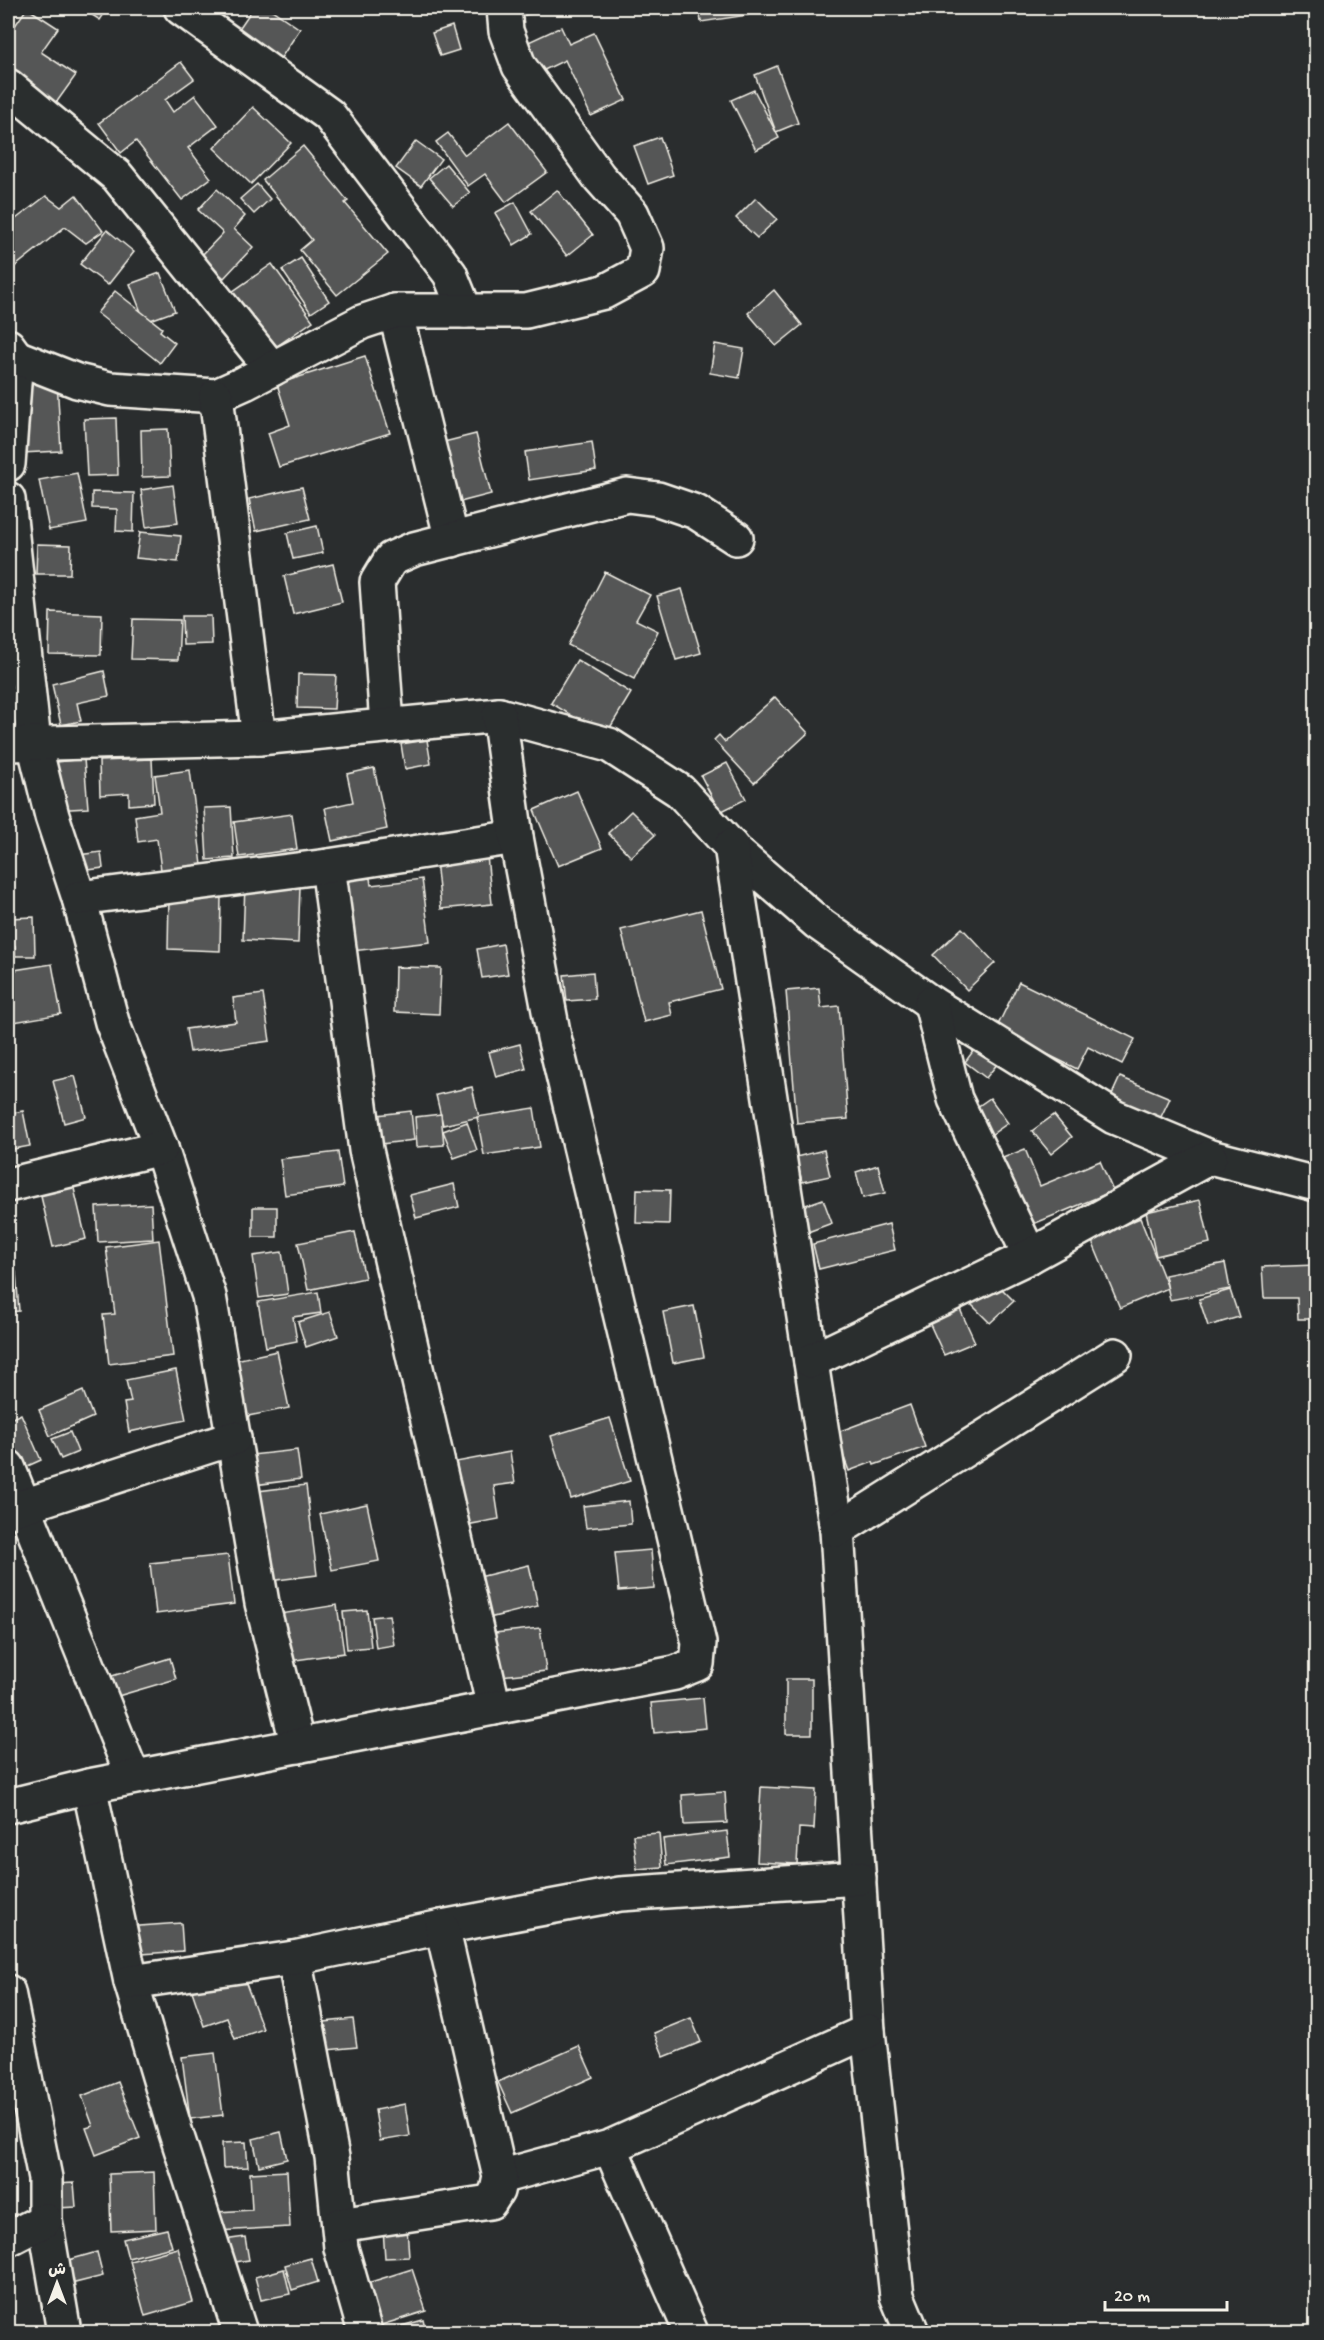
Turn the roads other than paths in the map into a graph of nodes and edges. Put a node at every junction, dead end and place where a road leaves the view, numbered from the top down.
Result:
1 (181, 8) edge
2 (504, 8) edge
3 (8, 86) edge
4 (395, 310) junction
5 (465, 310) junction
6 (12, 352) edge
7 (272, 369) junction
8 (216, 396) junction
9 (8, 464) edge
10 (8, 499) edge
11 (736, 538) dead end
12 (452, 540) junction
13 (499, 715) junction
14 (387, 725) junction
15 (259, 738) junction
16 (21, 743) edge
17 (516, 837) junction
18 (731, 846) junction
19 (328, 866) junction
20 (79, 898) junction
21 (931, 1003) junction
22 (161, 1148) junction
23 (1210, 1157) junction
24 (1317, 1184) edge
25 (8, 1185) edge
26 (1030, 1256) junction
27 (1115, 1355) dead end
28 (811, 1361) junction
29 (234, 1438) junction
30 (8, 1467) edge
31 (15, 1508) edge
32 (837, 1530) junction
33 (494, 1708) junction
34 (298, 1746) junction
35 (133, 1777) junction
36 (89, 1786) junction
37 (8, 1806) edge
38 (859, 1878) junction
39 (442, 1927) junction
40 (294, 1958) junction
41 (131, 1982) junction
42 (8, 1992) edge
43 (868, 2031) junction
44 (18, 2101) edge
45 (610, 2146) junction
46 (500, 2177) junction
47 (45, 2220) junction
48 (339, 2225) junction
49 (8, 2240) edge
50 (64, 2332) edge
51 (240, 2332) edge
52 (365, 2332) edge
53 (692, 2332) edge
54 (912, 2332) edge

1 - 5 street
2 - 5 street
3 - 7 street
4 - 5 street
4 - 7 street
4 - 12 street
6 - 8 street
6 - 9 street
7 - 8 street
8 - 15 street
10 - 16 street
11 - 12 street
12 - 14 street
13 - 14 street
13 - 17 street
13 - 18 street
14 - 15 street
15 - 16 street
16 - 20 street
17 - 19 street
17 - 33 street
18 - 21 street
18 - 28 street
19 - 20 street
19 - 33 street
20 - 22 street
21 - 23 street
21 - 26 street
22 - 25 street
22 - 29 street
23 - 24 street
23 - 26 street
26 - 28 street
27 - 32 street
28 - 32 street
29 - 31 street
29 - 34 street
30 - 31 street
31 - 35 street
32 - 38 street
33 - 34 street
34 - 35 street
35 - 36 street
36 - 37 street
36 - 41 street
38 - 39 street
38 - 43 street
39 - 40 street
39 - 46 street
40 - 41 street
40 - 48 street
41 - 51 street
42 - 44 street
43 - 45 street
43 - 54 street
44 - 47 street
45 - 46 street
45 - 53 street
46 - 48 street
47 - 49 street
47 - 50 street
48 - 52 street

